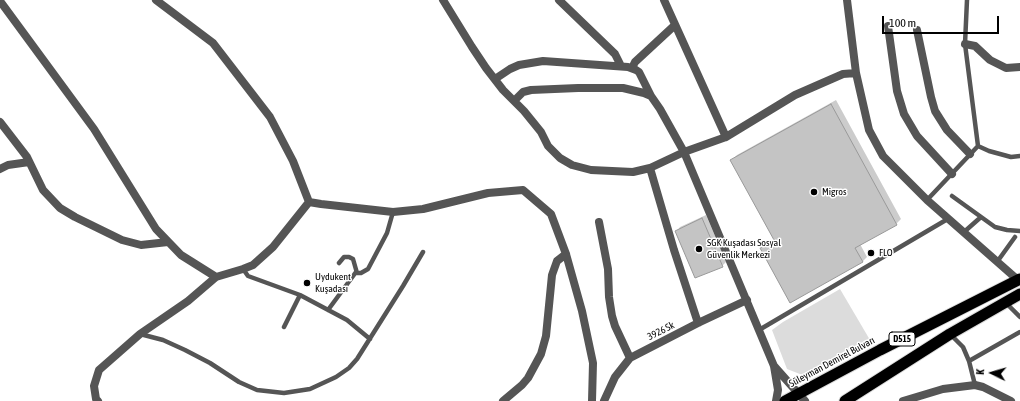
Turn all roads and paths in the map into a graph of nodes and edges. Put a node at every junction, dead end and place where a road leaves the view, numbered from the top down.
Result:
1 (156, 0) edge
2 (443, 0) edge
3 (559, 0) edge
4 (664, 0) edge
5 (847, 0) edge
6 (967, 0) edge
7 (0, 1) edge
8 (675, 25) junction
9 (888, 26) dead end
10 (917, 30) dead end
11 (965, 44) junction
12 (621, 66) junction
13 (1020, 67) edge
14 (632, 68) junction
15 (856, 73) junction
16 (495, 79) junction
17 (651, 96) junction
18 (514, 101) junction
19 (0, 122) edge
20 (726, 137) junction
21 (978, 146) junction
22 (684, 152) junction
23 (970, 154) junction
24 (1020, 156) edge
25 (29, 162) junction
26 (650, 168) junction
27 (0, 169) edge
28 (952, 174) junction
29 (952, 196) dead end
30 (927, 200) junction
31 (309, 202) junction
32 (393, 212) junction
33 (981, 216) junction
34 (946, 220) dead end
35 (599, 222) dead end
36 (1020, 230) edge
37 (1013, 231) junction
38 (964, 232) junction
39 (1018, 238) edge
40 (168, 242) junction
41 (423, 252) dead end
42 (566, 254) junction
43 (997, 262) junction
44 (339, 263) dead end
45 (243, 269) junction
46 (356, 272) junction
47 (216, 277) junction
48 (1019, 280) edge
49 (1020, 294) edge
50 (300, 295) junction
51 (747, 300) junction
52 (1005, 302) junction
53 (328, 310) junction
54 (1020, 317) edge
55 (698, 323) junction
56 (284, 327) dead end
57 (759, 330) junction
58 (1020, 332) edge
59 (140, 334) junction
60 (950, 334) junction
61 (370, 339) junction
62 (630, 358) junction
63 (970, 361) junction
64 (774, 366) junction
65 (975, 385) junction
66 (801, 397) edge
67 (98, 401) edge
68 (503, 401) edge
69 (592, 401) edge
70 (604, 401) edge
71 (776, 401) edge
72 (785, 401) edge
73 (845, 401) edge
74 (903, 401) edge
75 (1011, 401) edge

1 - 31 street
2 - 16 street
3 - 12 street
4 - 8 street
5 - 15 street
6 - 11 lane
7 - 40 street
8 - 14 street
8 - 20 street
9 - 28 street
10 - 23 street
11 - 13 street
11 - 21 lane
12 - 14 street
12 - 16 street
14 - 17 street
15 - 20 street
15 - 30 street
16 - 18 street
17 - 18 street
17 - 22 street
18 - 26 street
19 - 25 street
20 - 22 street
21 - 23 lane
21 - 24 lane
22 - 26 street
22 - 51 street
23 - 28 lane
25 - 27 street
25 - 40 street
26 - 55 street
28 - 30 lane
29 - 33 lane
30 - 38 street
31 - 32 street
31 - 45 street
32 - 42 street
32 - 46 lane
33 - 37 lane
33 - 38 lane
34 - 57 lane
35 - 62 street
36 - 37 lane
37 - 39 lane
38 - 43 street
39 - 43 lane
40 - 47 street
41 - 61 lane
42 - 68 street
42 - 69 street
43 - 48 street
44 - 46 lane
45 - 47 street
45 - 50 lane
46 - 53 lane
47 - 59 street
48 - 66 highway, Süleyman Demirel Bulvarı / D515
49 - 52 highway, D515
50 - 53 lane
50 - 56 lane
51 - 55 street, 3926 Sk
51 - 57 street
52 - 54 lane
52 - 60 highway, D515
53 - 61 lane
55 - 62 street, 3926 Sk
57 - 64 street
58 - 63 lane
59 - 61 lane
59 - 67 street
60 - 63 lane
60 - 73 highway, D515
62 - 70 street, 3926 Sk
63 - 65 lane
64 - 66 street
64 - 71 street
65 - 74 street
65 - 75 street
66 - 72 highway, Süleyman Demirel Bulvarı / D515

